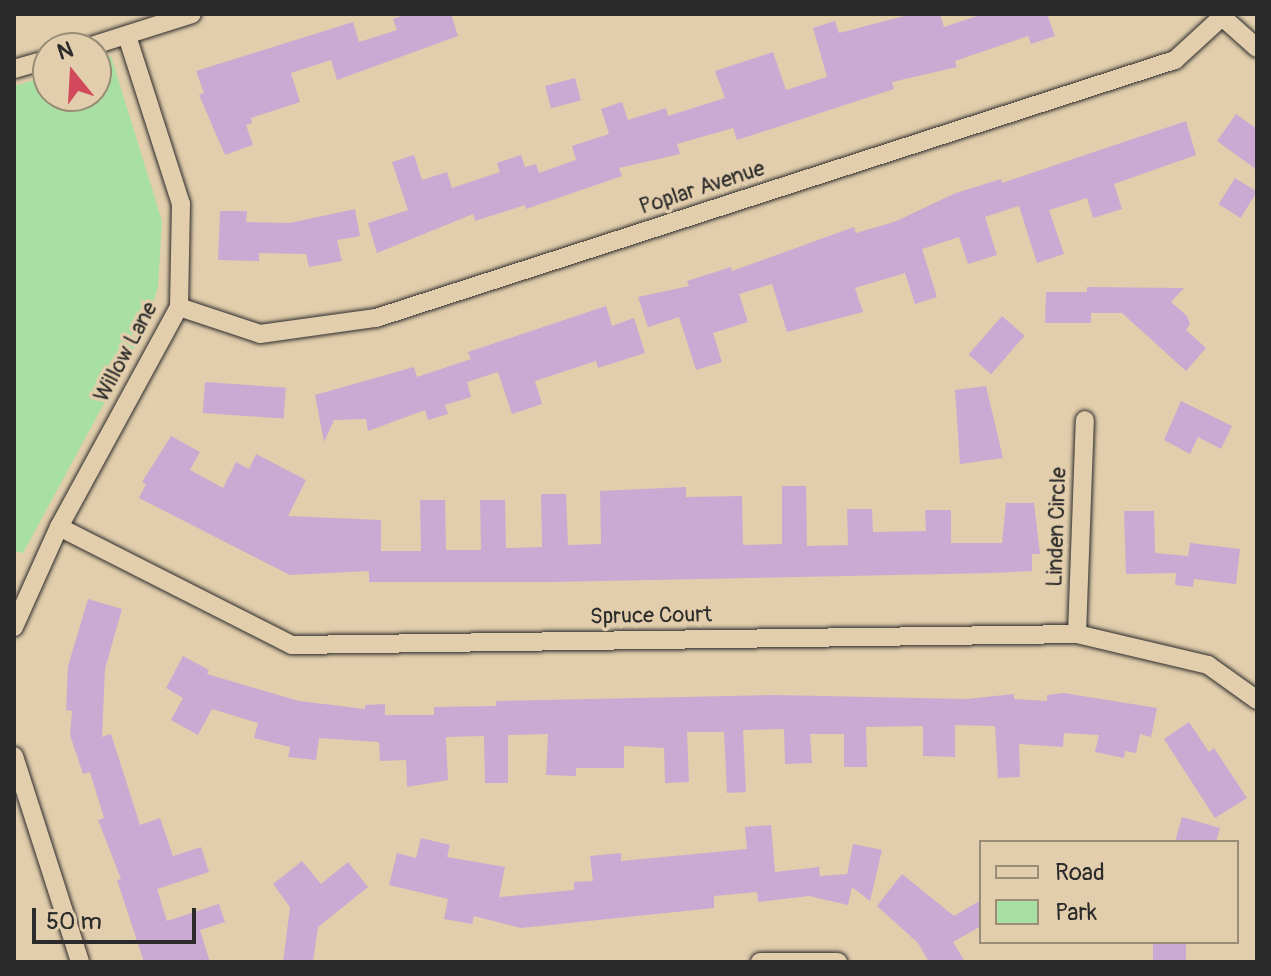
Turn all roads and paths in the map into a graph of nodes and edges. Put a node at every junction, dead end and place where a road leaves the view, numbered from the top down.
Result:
1 (192, 14) edge
2 (1221, 15) edge
3 (127, 36) junction
4 (112, 40) edge
5 (1257, 48) edge
6 (179, 307) junction
7 (1085, 420) dead end
8 (59, 527) junction
9 (14, 627) edge
10 (1077, 634) junction
11 (1257, 700) edge
12 (14, 756) edge
13 (80, 962) edge
14 (760, 962) edge
15 (838, 962) edge

1 - 3 street
2 - 5 street
2 - 6 street, Poplar Avenue
3 - 4 street
3 - 6 street, Willow Lane
6 - 8 street, Willow Lane
7 - 10 street, Linden Circle
8 - 9 street, Willow Lane
8 - 10 street, Spruce Court
10 - 11 street, Spruce Court
12 - 13 street
14 - 15 street

